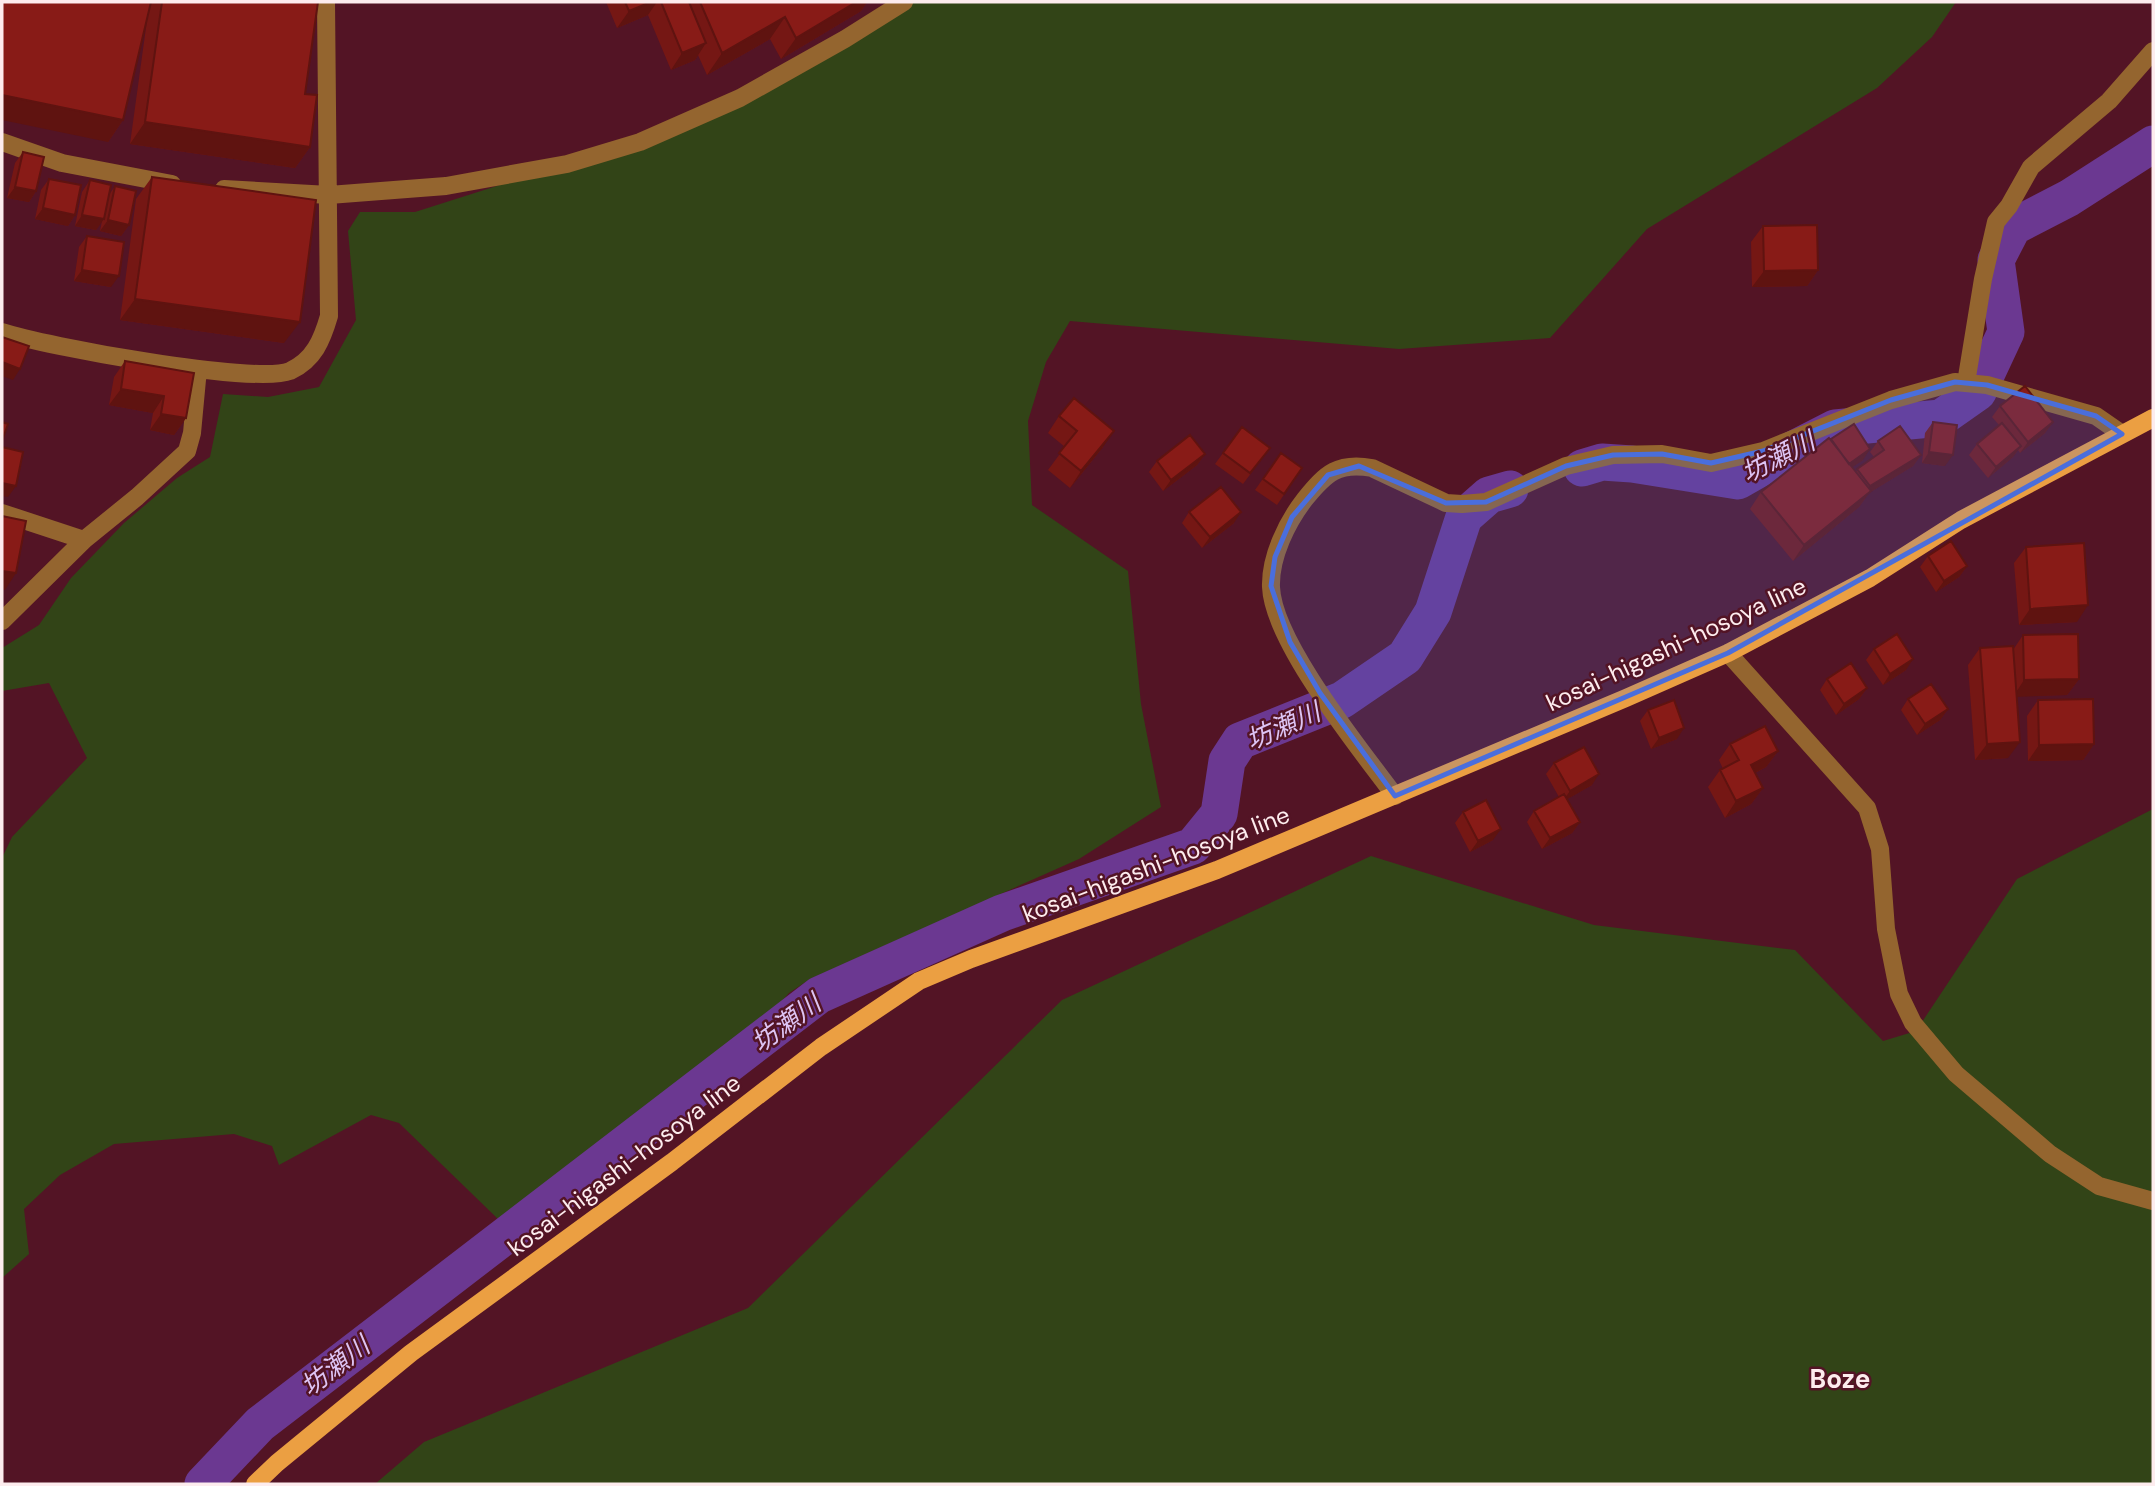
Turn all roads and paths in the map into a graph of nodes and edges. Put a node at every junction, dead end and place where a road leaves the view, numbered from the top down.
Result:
1 (326, 2) edge
2 (904, 2) edge
3 (2153, 51) edge
4 (2, 142) edge
5 (185, 185) edge
6 (212, 188) edge
7 (329, 195) junction
8 (2, 332) edge
9 (198, 369) junction
10 (1966, 383) junction
11 (2153, 418) edge
12 (2122, 434) junction
13 (2, 513) edge
14 (84, 540) junction
15 (2, 621) edge
16 (1728, 653) junction
17 (1395, 796) junction
18 (2153, 1201) edge
19 (255, 1484) edge

1 - 7 street
2 - 7 street
3 - 10 street
4 - 5 street
6 - 7 street
7 - 9 street
8 - 9 street
9 - 14 street
10 - 12 street
10 - 17 street
11 - 12 main road, kosai-higashi-hosoya line
12 - 16 main road, kosai-higashi-hosoya line
13 - 14 street
14 - 15 street
16 - 17 main road, kosai-higashi-hosoya line
16 - 18 street
17 - 19 main road, kosai-higashi-hosoya line

